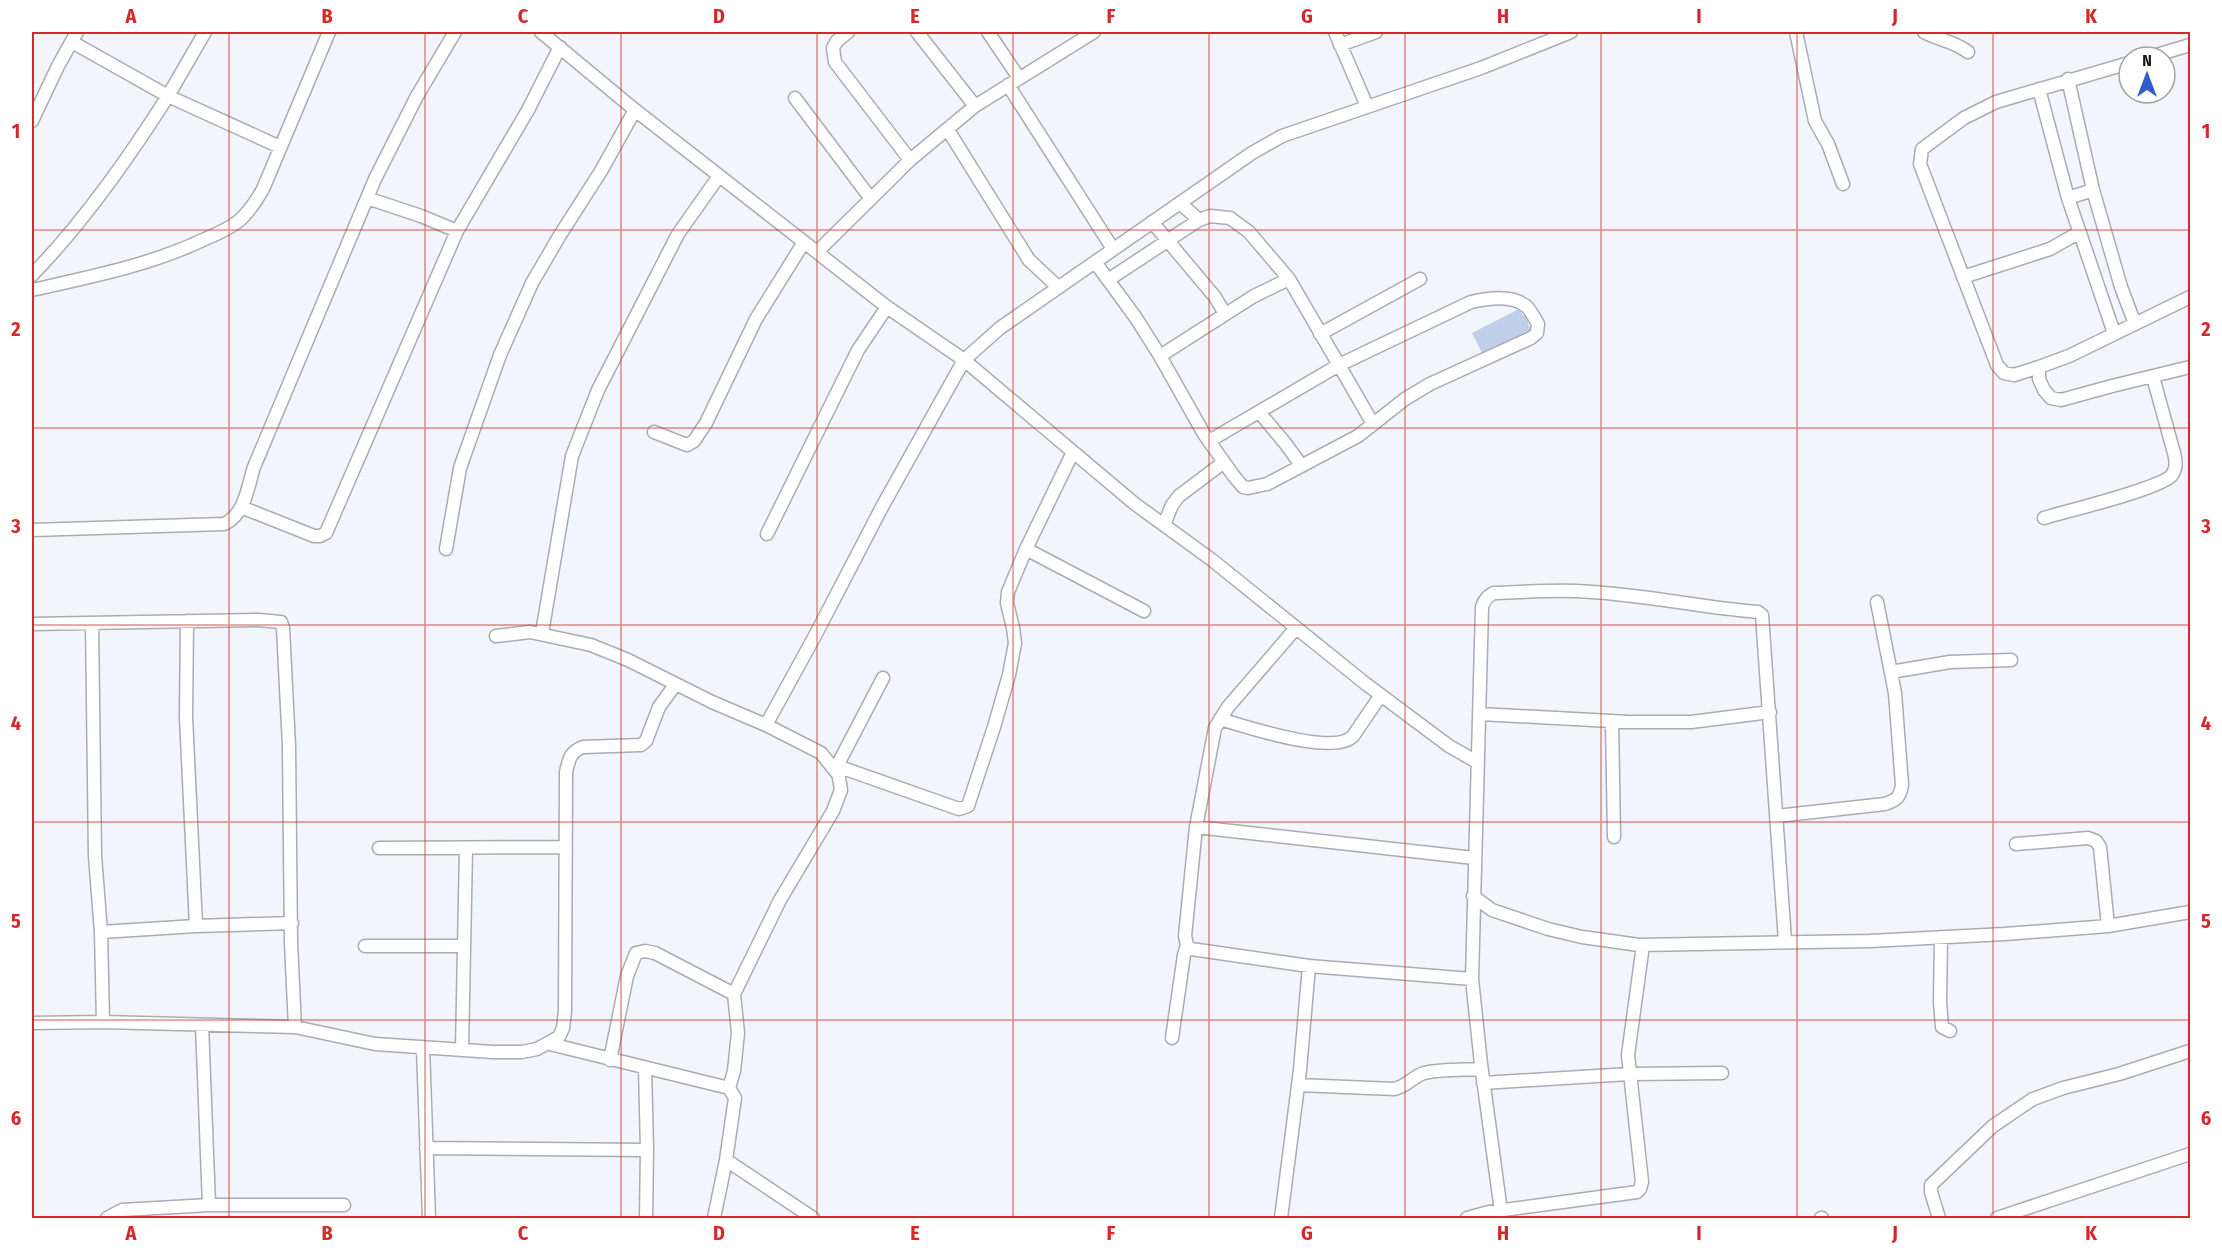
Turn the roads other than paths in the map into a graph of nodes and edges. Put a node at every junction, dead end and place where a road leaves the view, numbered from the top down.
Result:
1 (205, 32) edge
2 (329, 32) edge
3 (455, 32) edge
4 (542, 32) edge
5 (848, 32) edge
6 (917, 32) edge
7 (988, 32) edge
8 (1094, 32) edge
9 (1335, 32) edge
10 (1376, 32) edge
11 (1571, 32) edge
12 (1796, 32) edge
13 (1924, 32) edge
14 (74, 37) edge
15 (1542, 37) edge
16 (1340, 45) junction
17 (560, 47) junction
18 (1968, 52) dead end
19 (2117, 66) edge
20 (1019, 78) junction
21 (2068, 79) junction
22 (1008, 85) junction
23 (2039, 89) junction
24 (168, 96) junction
25 (795, 98) dead end
26 (975, 106) junction
27 (1367, 106) junction
28 (635, 110) junction
29 (32, 121) edge
30 (948, 130) junction
31 (280, 147) junction
32 (910, 160) junction
33 (719, 176) junction
34 (1843, 184) dead end
35 (2093, 190) junction
36 (367, 198) junction
37 (2068, 198) junction
38 (871, 199) junction
39 (1180, 203) junction
40 (1199, 220) junction
41 (1152, 222) junction
42 (457, 231) junction
43 (2080, 232) junction
44 (1167, 241) junction
45 (804, 242) junction
46 (1113, 249) junction
47 (816, 252) junction
48 (1095, 262) junction
49 (32, 275) edge
50 (1963, 277) junction
51 (1289, 279) junction
52 (1420, 279) dead end
53 (1108, 280) junction
54 (1058, 286) junction
55 (2121, 287) junction
56 (32, 290) edge
57 (2101, 294) junction
58 (2190, 297) edge
59 (887, 307) junction
60 (1225, 314) junction
61 (2135, 324) junction
62 (2114, 333) junction
63 (1320, 334) junction
64 (1160, 356) junction
65 (964, 360) junction
66 (1339, 365) junction
67 (2039, 367) junction
68 (2190, 367) edge
69 (2153, 377) junction
70 (1259, 412) junction
71 (1373, 424) junction
72 (654, 432) dead end
73 (1209, 441) junction
74 (1073, 452) junction
75 (1224, 462) junction
76 (1301, 465) junction
77 (242, 507) junction
78 (2044, 518) dead end
79 (1164, 525) junction
80 (32, 530) edge
81 (767, 534) dead end
82 (446, 549) dead end
83 (1026, 549) junction
84 (1877, 602) dead end
85 (1144, 611) dead end
86 (187, 621) junction
87 (92, 623) junction
88 (32, 624) edge
89 (1296, 628) junction
90 (542, 633) junction
91 (496, 636) dead end
92 (2011, 660) dead end
93 (1891, 672) junction
94 (883, 678) dead end
95 (675, 685) junction
96 (1381, 695) junction
97 (774, 708) junction
98 (1770, 712) junction
99 (1480, 714) junction
100 (750, 719) junction
101 (1220, 719) junction
102 (1612, 721) junction
103 (766, 724) junction
104 (1477, 762) junction
105 (837, 769) junction
106 (1777, 816) junction
107 (1196, 827) junction
108 (1614, 837) dead end
109 (2016, 844) dead end
110 (566, 847) junction
111 (379, 848) dead end
112 (466, 848) junction
113 (1474, 858) junction
114 (1473, 896) junction
115 (1492, 910) junction
116 (2190, 912) edge
117 (1472, 914) junction
118 (292, 923) junction
119 (196, 926) junction
120 (2108, 926) junction
121 (101, 932) junction
122 (1941, 937) junction
123 (1785, 941) junction
124 (1187, 945) junction
125 (1643, 945) junction
126 (365, 946) dead end
127 (464, 946) junction
128 (1309, 966) junction
129 (1472, 979) junction
130 (734, 994) junction
131 (103, 1022) junction
132 (32, 1023) edge
133 (202, 1024) junction
134 (295, 1027) junction
135 (1950, 1031) dead end
136 (1172, 1038) dead end
137 (550, 1044) junction
138 (423, 1047) junction
139 (462, 1050) junction
140 (2190, 1051) edge
141 (610, 1060) junction
142 (645, 1068) junction
143 (1481, 1069) junction
144 (1722, 1073) dead end
145 (1629, 1074) junction
146 (1483, 1083) junction
147 (1298, 1084) junction
148 (729, 1088) junction
149 (426, 1148) junction
150 (647, 1150) junction
151 (2190, 1154) edge
152 (726, 1160) junction
153 (209, 1205) junction
154 (344, 1205) dead end
155 (1501, 1211) junction
156 (107, 1218) edge
157 (429, 1218) edge
158 (646, 1218) edge
159 (714, 1218) edge
160 (813, 1218) edge
161 (1281, 1218) edge
162 (1467, 1218) edge
163 (1939, 1218) edge
164 (1997, 1218) edge

1 - 24 street
2 - 31 street
3 - 36 street
4 - 17 street
5 - 32 street
6 - 26 street
7 - 20 street
8 - 20 street
9 - 16 street
10 - 16 street
11 - 15 street
12 - 34 street
13 - 18 street
14 - 24 street
14 - 29 street
15 - 27 street
16 - 27 street
17 - 28 street
17 - 42 street
19 - 21 street
20 - 22 street
21 - 23 street
21 - 35 street
22 - 26 street
22 - 46 street
23 - 37 street
23 - 50 street
24 - 31 street
24 - 49 street
25 - 38 street
26 - 30 street
27 - 39 street
28 - 33 street
28 - 82 street
30 - 32 street
30 - 54 street
31 - 56 street
32 - 38 street
33 - 45 street
33 - 90 street
35 - 37 street
35 - 55 street
36 - 42 street
36 - 77 street
37 - 43 street
38 - 47 street
39 - 40 street
39 - 41 street
40 - 44 street
40 - 51 street
41 - 44 street
41 - 46 street
42 - 77 street
43 - 50 street
43 - 57 street
44 - 53 street
44 - 60 street
45 - 47 street
45 - 72 street
46 - 48 street
47 - 59 street
48 - 53 street
48 - 54 street
50 - 67 street
51 - 60 street
51 - 63 street
52 - 63 street
53 - 64 street
54 - 65 street
55 - 57 street
55 - 61 street
57 - 62 street
58 - 61 street
59 - 65 street
59 - 81 street
60 - 64 street
61 - 62 street
62 - 67 street
63 - 66 street
64 - 73 street
65 - 74 street
65 - 97 street
66 - 70 street
66 - 71 street
66 - 71 street
67 - 69 street
68 - 69 street
69 - 78 street
70 - 73 street
70 - 76 street
71 - 76 street
73 - 75 street
74 - 79 street
74 - 83 street
75 - 76 street
75 - 79 street
77 - 80 street
79 - 89 street
83 - 85 street
83 - 105 street
84 - 93 street
86 - 87 street
86 - 118 street
86 - 119 street
87 - 88 street
87 - 121 street
89 - 96 street
89 - 101 street
90 - 91 street
90 - 95 street
92 - 93 street
93 - 106 street
94 - 105 street
95 - 100 street
95 - 110 street
96 - 101 street
96 - 104 street
97 - 100 street
97 - 103 street
98 - 99 street
98 - 102 street
98 - 106 street
99 - 102 street
99 - 104 street
100 - 103 street
101 - 107 street
102 - 108 street
103 - 105 street
104 - 113 street
105 - 130 street
106 - 123 street
107 - 113 street
107 - 124 street
109 - 120 street
110 - 112 street
110 - 137 street
111 - 112 street
112 - 127 street
113 - 114 street
114 - 115 street
114 - 117 street
115 - 117 street
115 - 125 street
116 - 120 street
117 - 129 street
118 - 119 street
118 - 134 street
119 - 121 street
120 - 122 street
121 - 131 street
122 - 123 street
122 - 135 street
123 - 125 street
124 - 128 street
124 - 136 street
125 - 145 street
126 - 127 street
127 - 139 street
128 - 129 street
128 - 147 street
129 - 143 street
130 - 141 street
130 - 148 street
131 - 132 street
131 - 133 street
133 - 134 street
133 - 153 street
134 - 138 street
137 - 139 street
137 - 141 street
138 - 139 street
138 - 149 street
140 - 163 street
141 - 142 street
142 - 148 street
142 - 150 street
143 - 146 street
143 - 147 street
144 - 145 street
145 - 146 street
145 - 155 street
146 - 155 street
147 - 161 street
148 - 152 street
149 - 150 street
149 - 157 street
150 - 158 street
151 - 164 street
152 - 159 street
152 - 160 street
153 - 154 street
153 - 156 street
155 - 162 street

